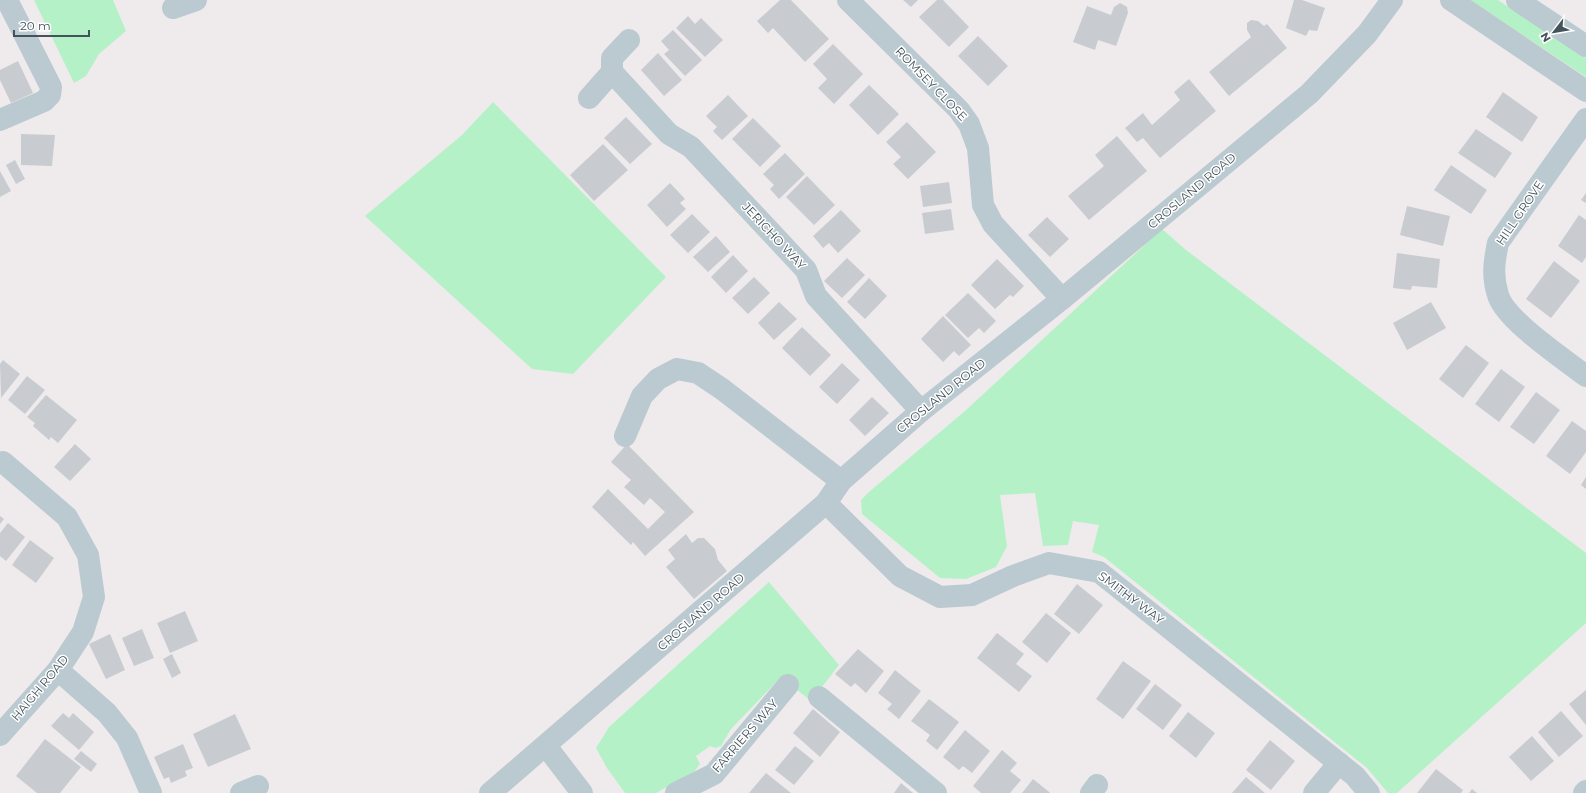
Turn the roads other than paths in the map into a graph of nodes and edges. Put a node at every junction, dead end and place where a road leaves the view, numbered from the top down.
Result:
1 (7, 0) edge
2 (196, 0) edge
3 (848, 0) edge
4 (1392, 0) edge
5 (1452, 0) edge
6 (1517, 0) edge
7 (173, 8) dead end
8 (629, 40) dead end
9 (1586, 46) edge
10 (612, 72) junction
11 (1586, 91) edge
12 (589, 98) dead end
13 (1586, 119) edge
14 (0, 120) edge
15 (1062, 299) junction
16 (1586, 376) edge
17 (922, 411) junction
18 (625, 436) dead end
19 (3, 462) dead end
20 (841, 481) junction
21 (826, 503) junction
22 (58, 670) junction
23 (788, 685) dead end
24 (819, 697) dead end
25 (0, 735) edge
26 (546, 746) junction
27 (1338, 762) junction
28 (1586, 791) edge
29 (151, 793) edge
30 (490, 793) edge
31 (582, 793) edge
32 (676, 793) edge
33 (936, 793) edge
34 (1314, 793) edge
35 (1369, 793) edge
36 (1584, 793) edge

1 - 14 street
2 - 7 street
3 - 15 street, ROMSEY CLOSE
4 - 15 street, CROSLAND ROAD
5 - 11 street
6 - 9 street
8 - 10 street
10 - 12 street
10 - 17 street, JERICHO WAY
13 - 16 street, HILL GROVE
15 - 17 street, CROSLAND ROAD
17 - 20 street, CROSLAND ROAD
18 - 20 street
19 - 22 street, HAIGH ROAD
20 - 21 street, CROSLAND ROAD
21 - 26 street, CROSLAND ROAD
21 - 27 street, SMITHY WAY
22 - 25 street, HAIGH ROAD
22 - 29 street
23 - 32 street, FARRIERS WAY
24 - 33 street
26 - 30 street, CROSLAND ROAD
26 - 31 street
27 - 34 street
27 - 35 street, SMITHY WAY
28 - 36 street

